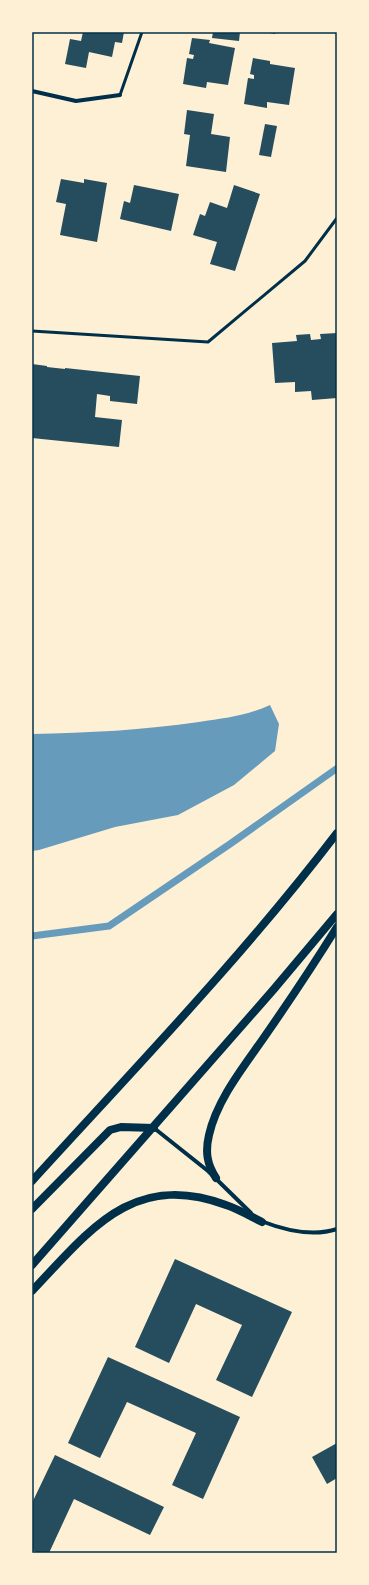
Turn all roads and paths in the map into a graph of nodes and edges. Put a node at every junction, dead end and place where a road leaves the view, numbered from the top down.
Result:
1 (142, 32) edge
2 (32, 91) edge
3 (120, 95) joint
4 (337, 218) edge
5 (32, 332) edge
6 (337, 833) edge
7 (337, 914) edge
8 (337, 927) edge
9 (154, 1128) junction
10 (216, 1178) junction
11 (32, 1181) edge
12 (32, 1209) edge
13 (262, 1222) junction
14 (337, 1229) edge
15 (32, 1265) edge
16 (32, 1291) edge

1 - 3 lane
2 - 3 street
4 - 5 lane
6 - 11 main road
7 - 9 main road
8 - 10 main road
9 - 10 street
9 - 12 main road
9 - 15 main road
10 - 13 street
13 - 14 street
13 - 16 main road

